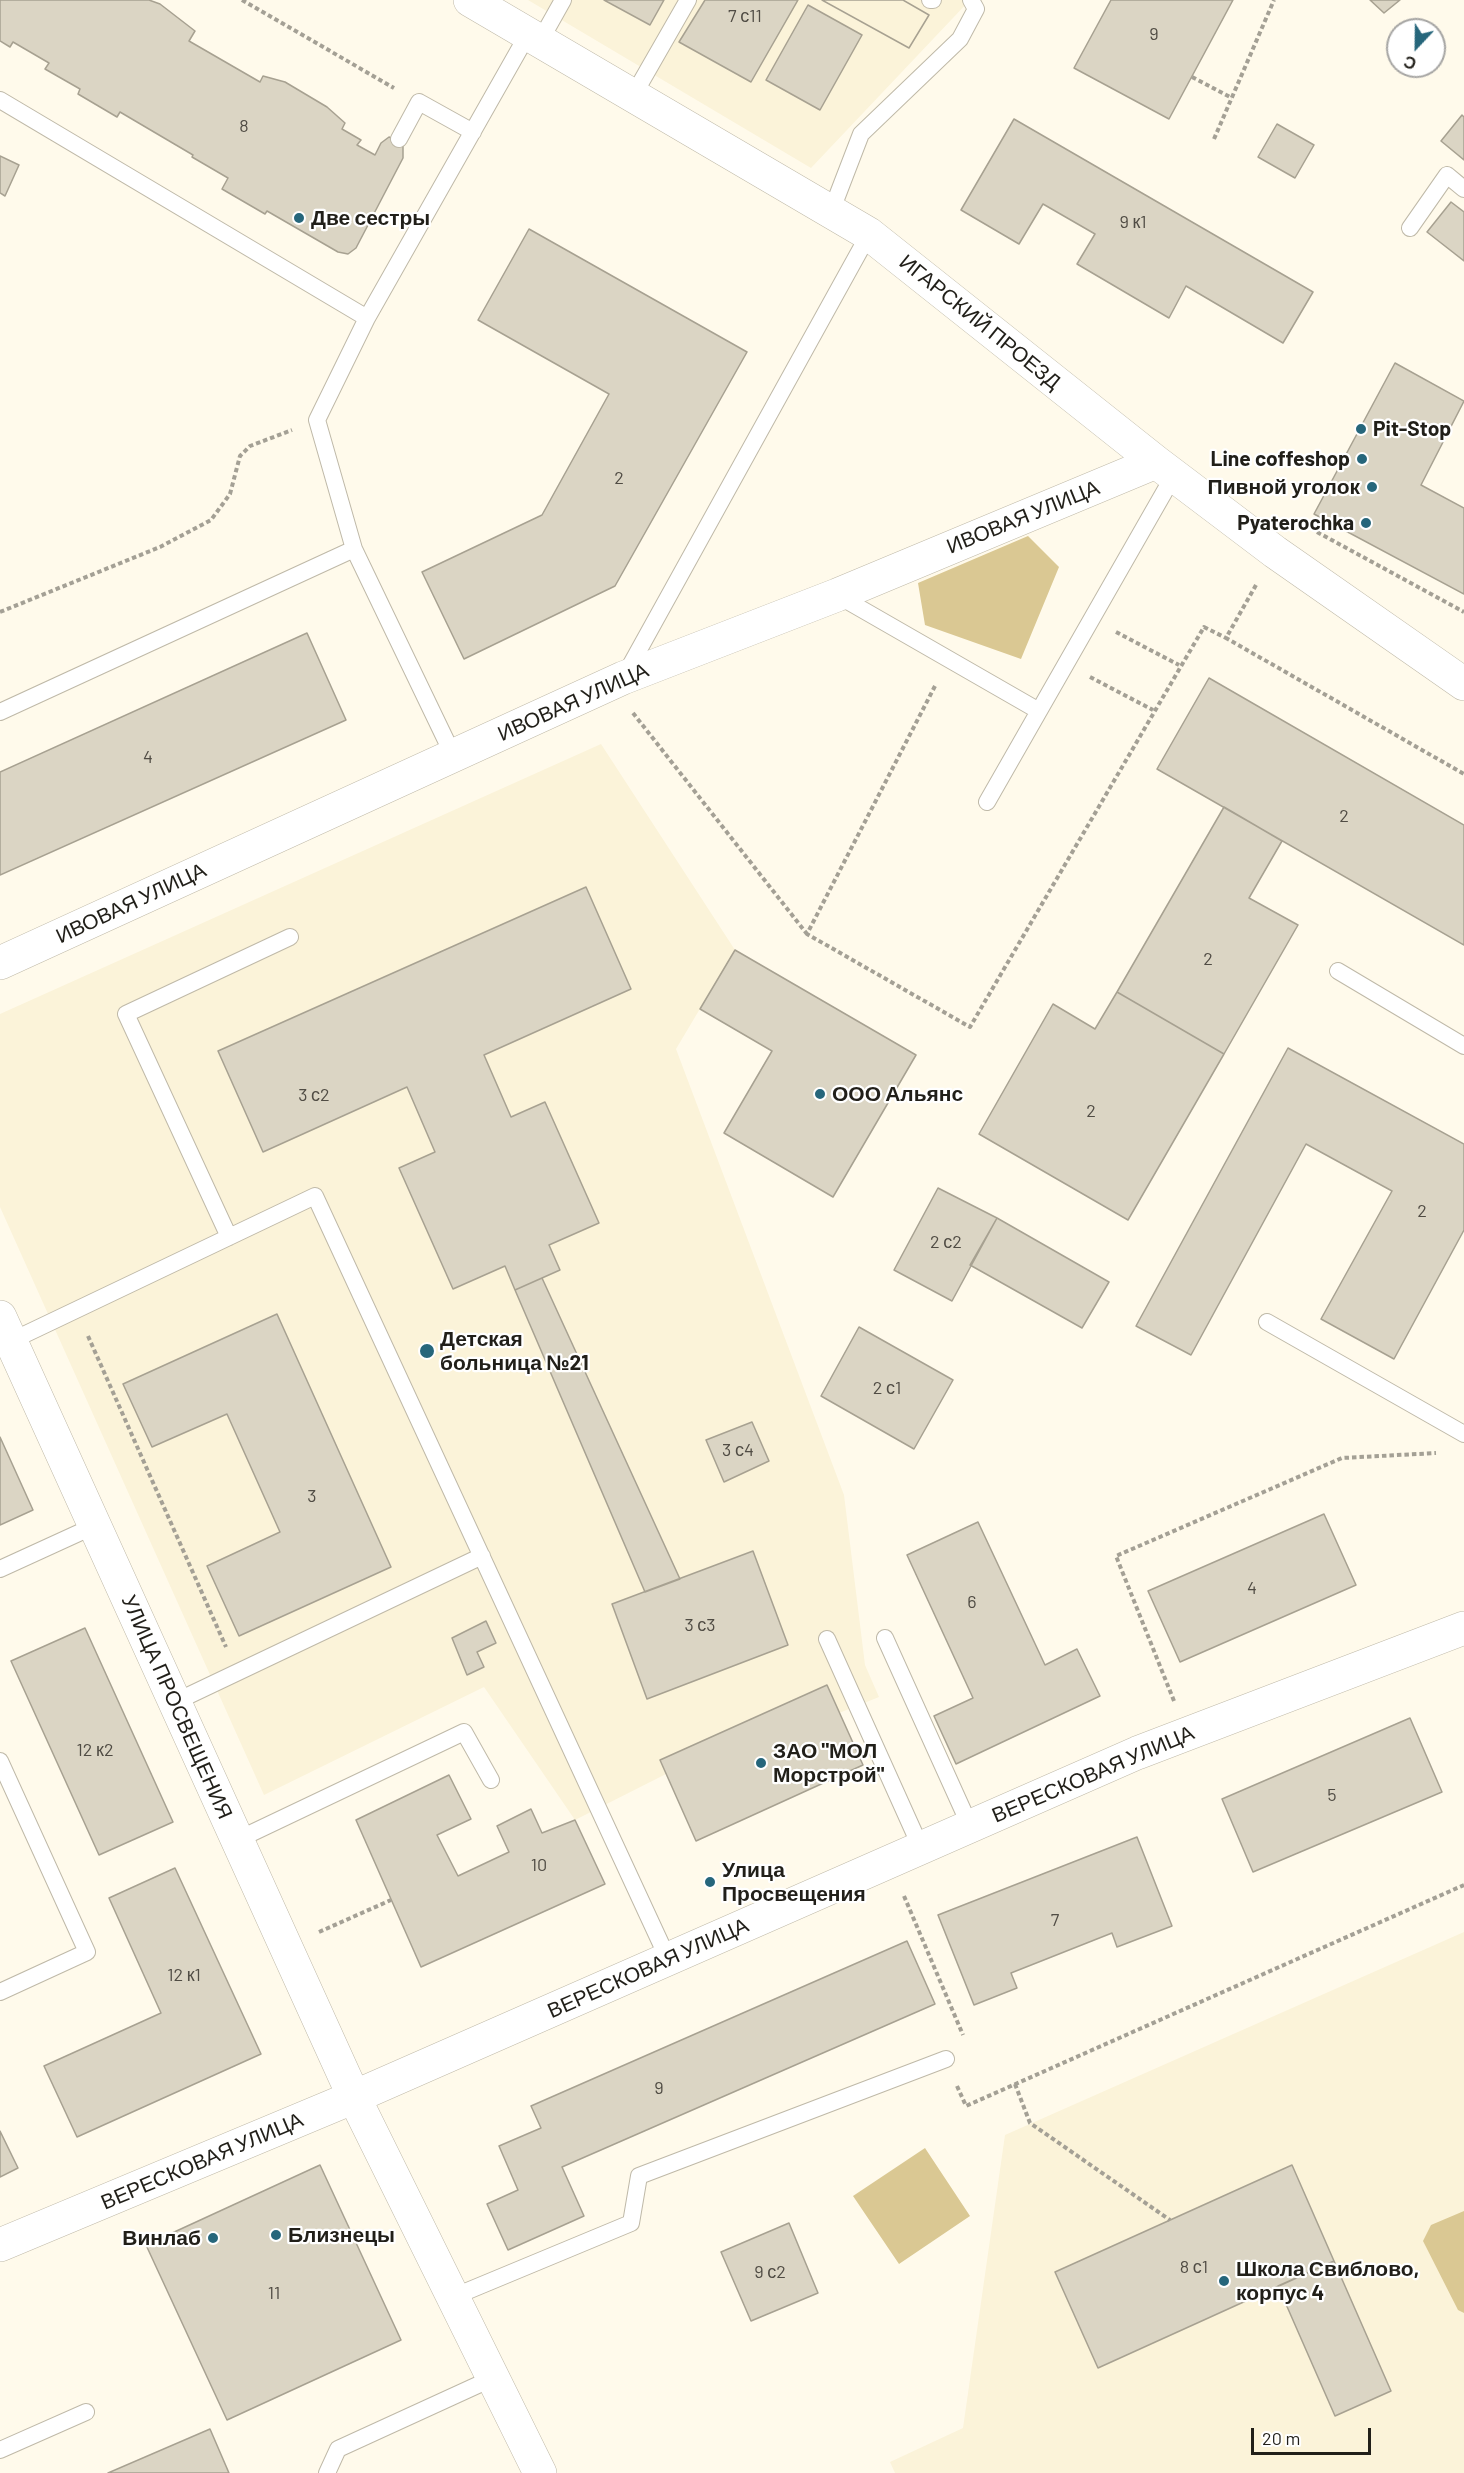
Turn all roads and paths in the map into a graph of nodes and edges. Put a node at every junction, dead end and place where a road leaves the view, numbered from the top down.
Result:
1 (242, 0) edge
2 (470, 0) edge
3 (563, 0) edge
4 (688, 0) edge
5 (971, 0) edge
6 (1275, 0) edge
7 (534, 38) junction
8 (1192, 77) dead end
9 (633, 96) junction
10 (1232, 98) junction
11 (0, 99) edge
12 (419, 102) junction
13 (473, 132) junction
14 (399, 139) dead end
15 (1214, 139) dead end
16 (1464, 189) edge
17 (831, 212) junction
18 (1410, 228) dead end
19 (869, 234) junction
20 (367, 318) junction
21 (317, 420) junction
22 (1165, 468) junction
23 (354, 549) junction
24 (1275, 552) junction
25 (837, 595) junction
26 (0, 612) edge
27 (1464, 612) edge
28 (1090, 619) junction
29 (1226, 638) junction
30 (949, 658) junction
31 (1065, 664) junction
32 (1179, 665) junction
33 (617, 681) junction
34 (1464, 684) edge
35 (1153, 710) junction
36 (1039, 711) junction
37 (0, 712) edge
38 (453, 755) junction
39 (1464, 774) edge
40 (987, 802) dead end
41 (807, 934) junction
42 (290, 937) dead end
43 (0, 963) edge
44 (1338, 971) dead end
45 (1464, 1046) edge
46 (229, 1237) junction
47 (77, 1310) junction
48 (1267, 1322) dead end
49 (5, 1329) edge
50 (1464, 1434) edge
51 (1442, 1453) dead end
52 (94, 1526) junction
53 (482, 1556) junction
54 (0, 1569) edge
55 (1464, 1628) edge
56 (885, 1638) dead end
57 (827, 1639) dead end
58 (237, 1673) junction
59 (175, 1702) junction
60 (1188, 1734) junction
61 (0, 1761) edge
62 (491, 1780) dead end
63 (970, 1826) junction
64 (237, 1840) junction
65 (921, 1848) junction
66 (890, 1862) junction
67 (1464, 1885) edge
68 (391, 1900) dead end
69 (286, 1947) junction
70 (668, 1959) junction
71 (0, 1992) edge
72 (946, 2059) junction
73 (1015, 2084) junction
74 (354, 2097) junction
75 (1170, 2220) dead end
76 (0, 2245) edge
77 (453, 2297) junction
78 (493, 2378) junction
79 (86, 2412) dead end
80 (0, 2450) edge
81 (327, 2473) edge
82 (540, 2473) edge

1 - 12 path
2 - 7 street, ИГАРСКИЙ ПРОЕЗД
3 - 7 lane
4 - 9 lane
5 - 17 lane
6 - 10 path
7 - 9 street, ИГАРСКИЙ ПРОЕЗД
7 - 13 lane
8 - 10 path
9 - 17 street, ИГАРСКИЙ ПРОЕЗД
10 - 15 path
11 - 20 lane
12 - 13 lane
12 - 14 lane
13 - 20 lane
16 - 18 lane
17 - 19 street, ИГАРСКИЙ ПРОЕЗД
19 - 22 street, ИГАРСКИЙ ПРОЕЗД
19 - 33 lane
20 - 21 lane
21 - 23 lane
21 - 26 path
22 - 24 street, ИГАРСКИЙ ПРОЕЗД
22 - 25 street, ИВОВАЯ УЛИЦА
22 - 28 lane
23 - 37 lane
23 - 38 lane
24 - 27 path
24 - 29 path
24 - 34 street, ИГАРСКИЙ ПРОЕЗД
25 - 30 lane
25 - 33 street, ИВОВАЯ УЛИЦА
28 - 31 lane
28 - 32 path
29 - 32 path
29 - 39 path
30 - 36 lane
30 - 41 path
31 - 35 path
31 - 36 lane
32 - 35 path
33 - 38 street, ИВОВАЯ УЛИЦА
33 - 41 path
35 - 41 path
36 - 40 lane
38 - 43 street, ИВОВАЯ УЛИЦА
42 - 46 lane
44 - 45 lane
46 - 47 lane
46 - 53 lane
47 - 49 lane
47 - 58 path
48 - 50 lane
49 - 52 street, УЛИЦА ПРОСВЕЩЕНИЯ
51 - 60 path
52 - 54 lane
52 - 59 street, УЛИЦА ПРОСВЕЩЕНИЯ
53 - 58 lane
53 - 70 lane
55 - 60 street, ВЕРЕСКОВАЯ УЛИЦА
56 - 63 lane
57 - 65 lane
58 - 59 lane
59 - 64 street, УЛИЦА ПРОСВЕЩЕНИЯ
60 - 63 street, ВЕРЕСКОВАЯ УЛИЦА
61 - 71 lane
62 - 64 lane
63 - 65 street, ВЕРЕСКОВАЯ УЛИЦА
64 - 69 street, УЛИЦА ПРОСВЕЩЕНИЯ
65 - 66 street, ВЕРЕСКОВАЯ УЛИЦА
66 - 70 street, ВЕРЕСКОВАЯ УЛИЦА
66 - 72 path
67 - 73 path
68 - 69 path
69 - 74 street, УЛИЦА ПРОСВЕЩЕНИЯ
70 - 74 street, ВЕРЕСКОВАЯ УЛИЦА
72 - 73 path
72 - 77 lane
73 - 75 path
74 - 76 street, ВЕРЕСКОВАЯ УЛИЦА
74 - 77 street, УЛИЦА ПРОСВЕЩЕНИЯ
77 - 78 street, УЛИЦА ПРОСВЕЩЕНИЯ
78 - 81 lane
78 - 82 street, УЛИЦА ПРОСВЕЩЕНИЯ
79 - 80 lane

